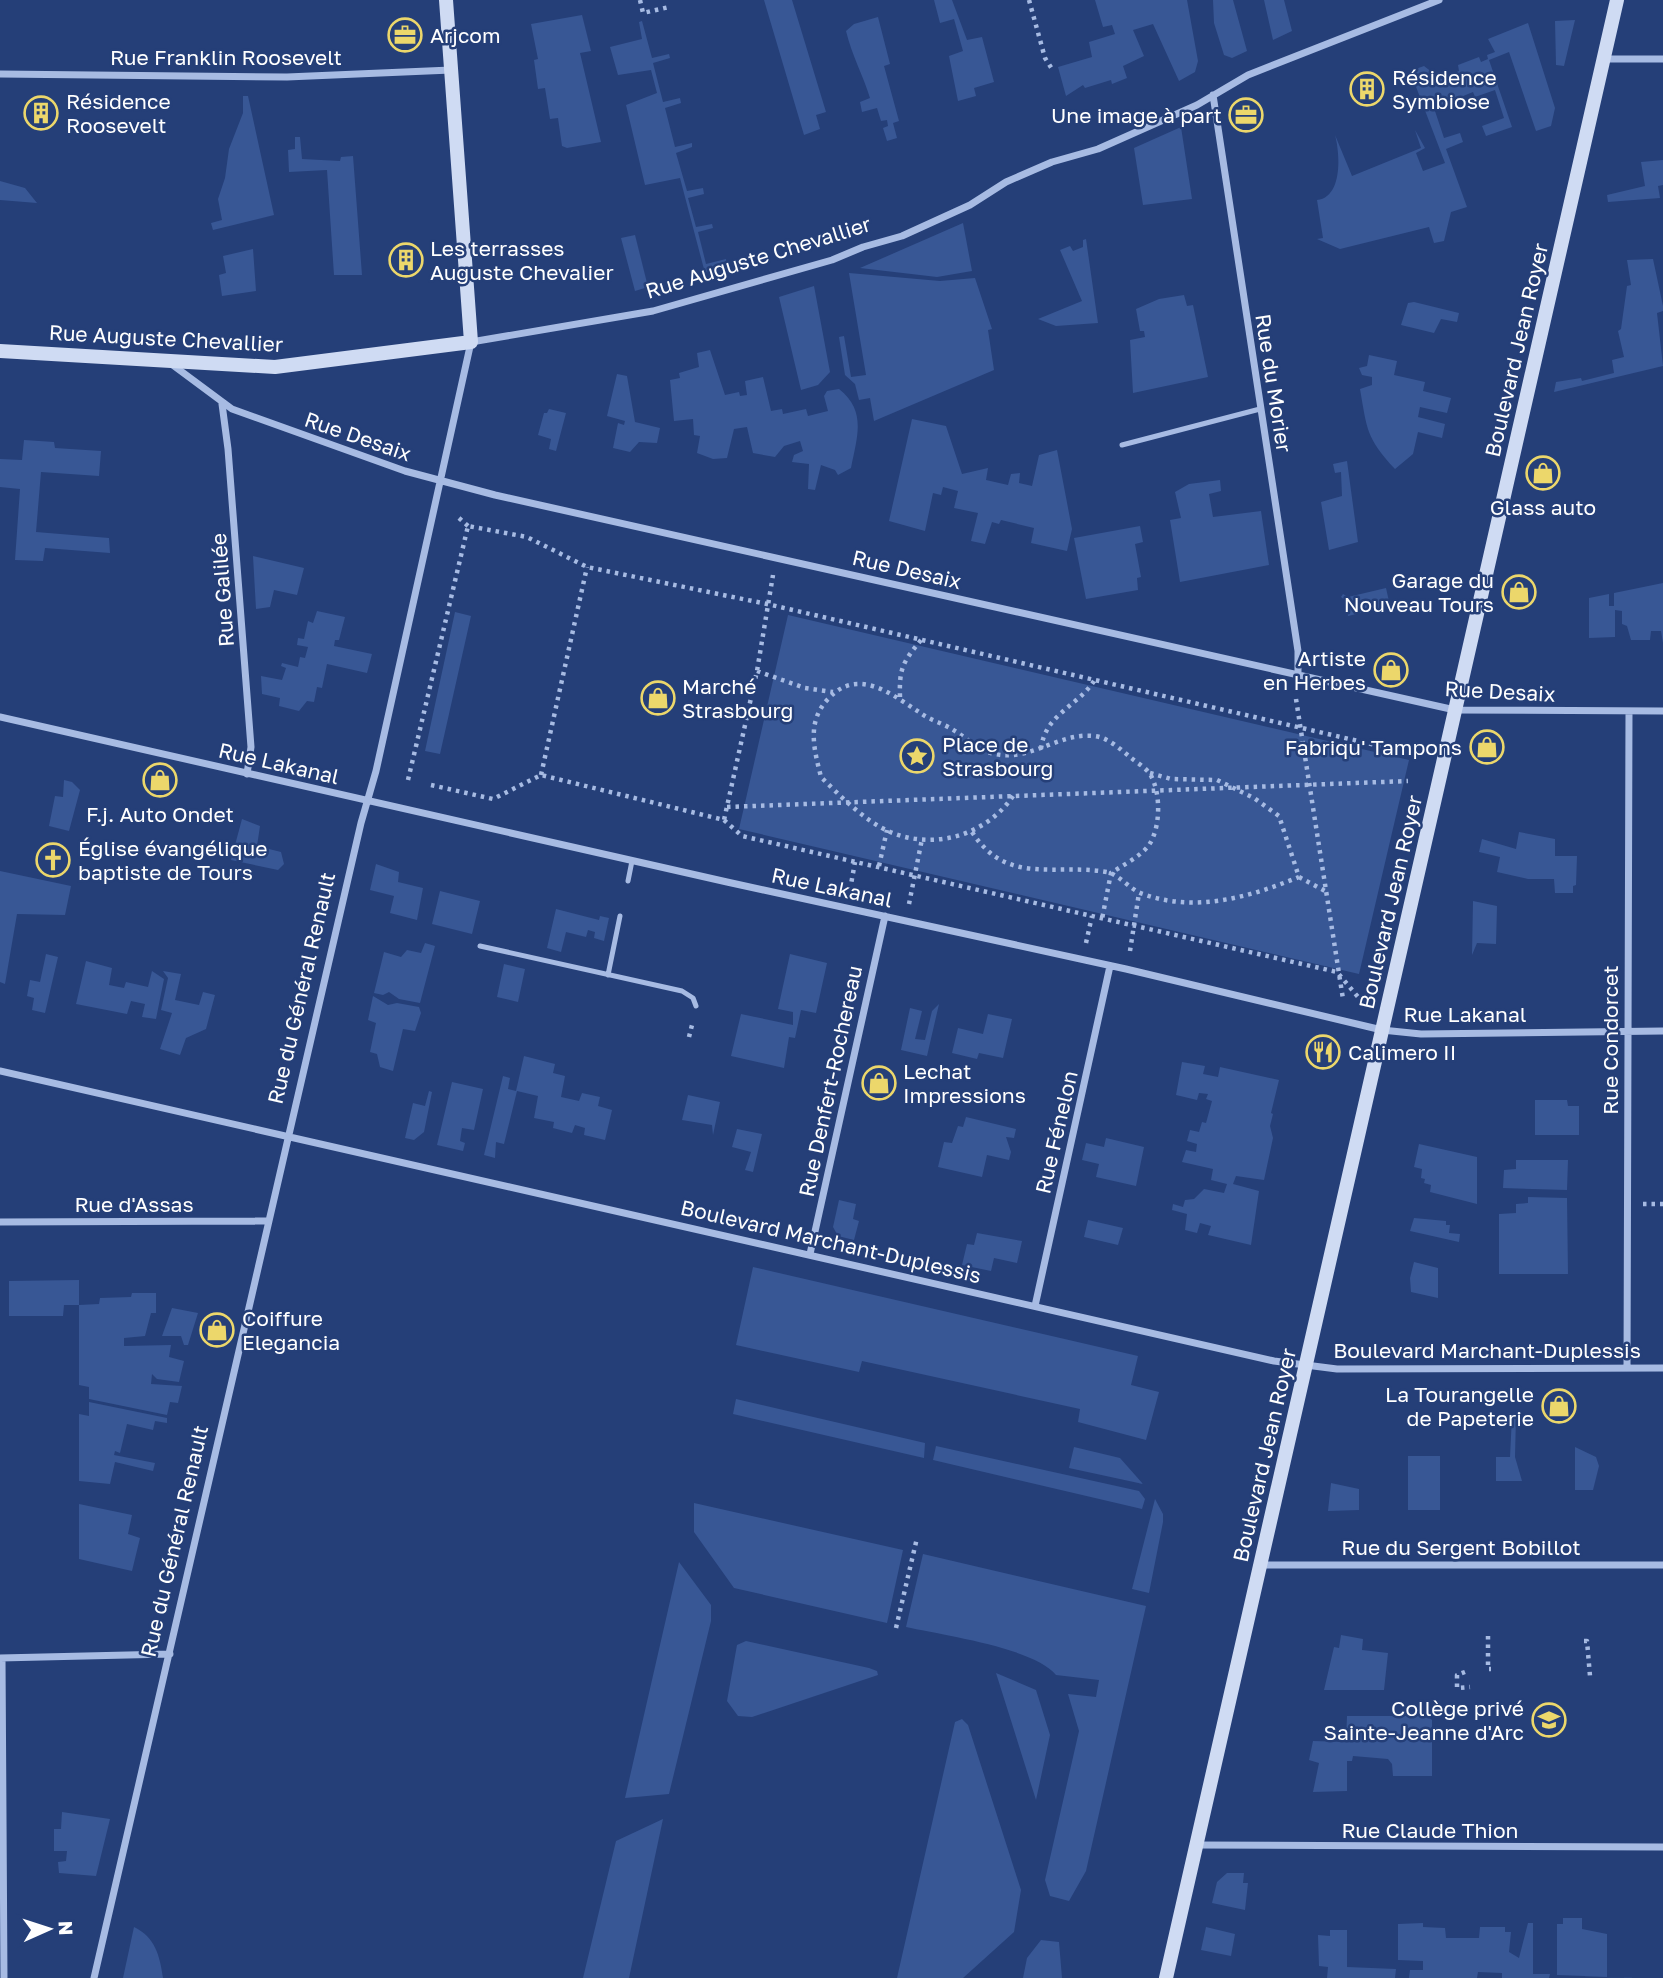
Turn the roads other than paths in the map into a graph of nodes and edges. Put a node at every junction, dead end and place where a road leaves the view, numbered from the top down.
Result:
1 (446, 0) edge
2 (1439, 0) edge
3 (1617, 0) edge
4 (1604, 59) junction
5 (1663, 59) edge
6 (452, 70) junction
7 (0, 74) edge
8 (1213, 96) junction
9 (471, 342) junction
10 (0, 351) edge
11 (169, 362) junction
12 (222, 404) junction
13 (1260, 409) junction
14 (1122, 445) dead end
15 (440, 481) junction
16 (1298, 675) junction
17 (1455, 710) junction
18 (1663, 711) edge
19 (1629, 712) junction
20 (0, 717) edge
21 (247, 774) junction
22 (367, 800) junction
23 (632, 861) junction
24 (628, 881) dead end
25 (620, 916) dead end
26 (885, 916) junction
27 (481, 946) dead end
28 (1110, 966) junction
29 (608, 975) junction
30 (696, 1006) dead end
31 (1382, 1030) junction
32 (1628, 1031) junction
33 (1663, 1031) edge
34 (0, 1071) edge
35 (289, 1135) junction
36 (269, 1221) junction
37 (0, 1222) edge
38 (810, 1254) junction
39 (1035, 1306) junction
40 (1305, 1366) junction
41 (1627, 1368) junction
42 (1663, 1368) edge
43 (1663, 1565) edge
44 (1260, 1566) junction
45 (170, 1654) junction
46 (1, 1658) edge
47 (1196, 1845) junction
48 (1663, 1847) edge
49 (4, 1978) edge
50 (94, 1978) edge
51 (1166, 1978) edge

1 - 6 street, Rue du Général Renault
2 - 8 street, Rue Auguste Chevallier
3 - 4 street, Boulevard Jean Royer
4 - 5 street
4 - 17 street, Boulevard Jean Royer
6 - 7 street, Rue Franklin Roosevelt
6 - 9 street, Rue du Général Renault
8 - 9 street, Rue Auguste Chevallier
8 - 13 street, Rue du Morier
9 - 11 street, Rue Auguste Chevallier
9 - 15 street, Rue du Général Renault
10 - 11 street, Rue Auguste Chevallier
11 - 12 street, Rue Desaix
12 - 15 street, Rue Desaix
12 - 21 street, Rue Galilée
13 - 14 lane
13 - 16 street, Rue du Morier
15 - 16 street, Rue Desaix
15 - 22 street, Rue du Général Renault
16 - 17 street, Rue Desaix
17 - 19 street, Rue Desaix
17 - 31 street, Boulevard Jean Royer
18 - 19 street, Rue Desaix
19 - 32 street, Rue Condorcet
20 - 21 street, Rue Lakanal
21 - 22 street, Rue Lakanal
22 - 23 street, Rue Lakanal
22 - 35 street, Rue du Général Renault
23 - 24 lane
23 - 26 street, Rue Lakanal
25 - 29 lane
26 - 28 street, Rue Lakanal
26 - 38 street, Rue Denfert-Rochereau
27 - 29 lane
28 - 31 street, Rue Lakanal
28 - 39 street, Rue Fénelon
29 - 30 lane
31 - 32 street, Rue Lakanal
31 - 40 street, Boulevard Jean Royer
32 - 33 street, Rue Lakanal
32 - 41 street, Rue Condorcet
34 - 35 street, Boulevard Marchant-Duplessis
35 - 36 street, Rue du Général Renault
35 - 38 street, Boulevard Marchant-Duplessis
36 - 37 street, Rue d'Assas
36 - 45 street, Rue du Général Renault
38 - 39 street, Boulevard Marchant-Duplessis
39 - 40 street, Boulevard Marchant-Duplessis
40 - 41 street, Boulevard Marchant-Duplessis
40 - 44 street, Boulevard Jean Royer
41 - 42 street, Boulevard Marchant-Duplessis
43 - 44 street, Rue du Sergent Bobillot
44 - 47 street, Boulevard Jean Royer
45 - 46 street
45 - 50 street, Rue du Général Renault
46 - 49 street
47 - 48 street, Rue Claude Thion
47 - 51 street, Boulevard Jean Royer

